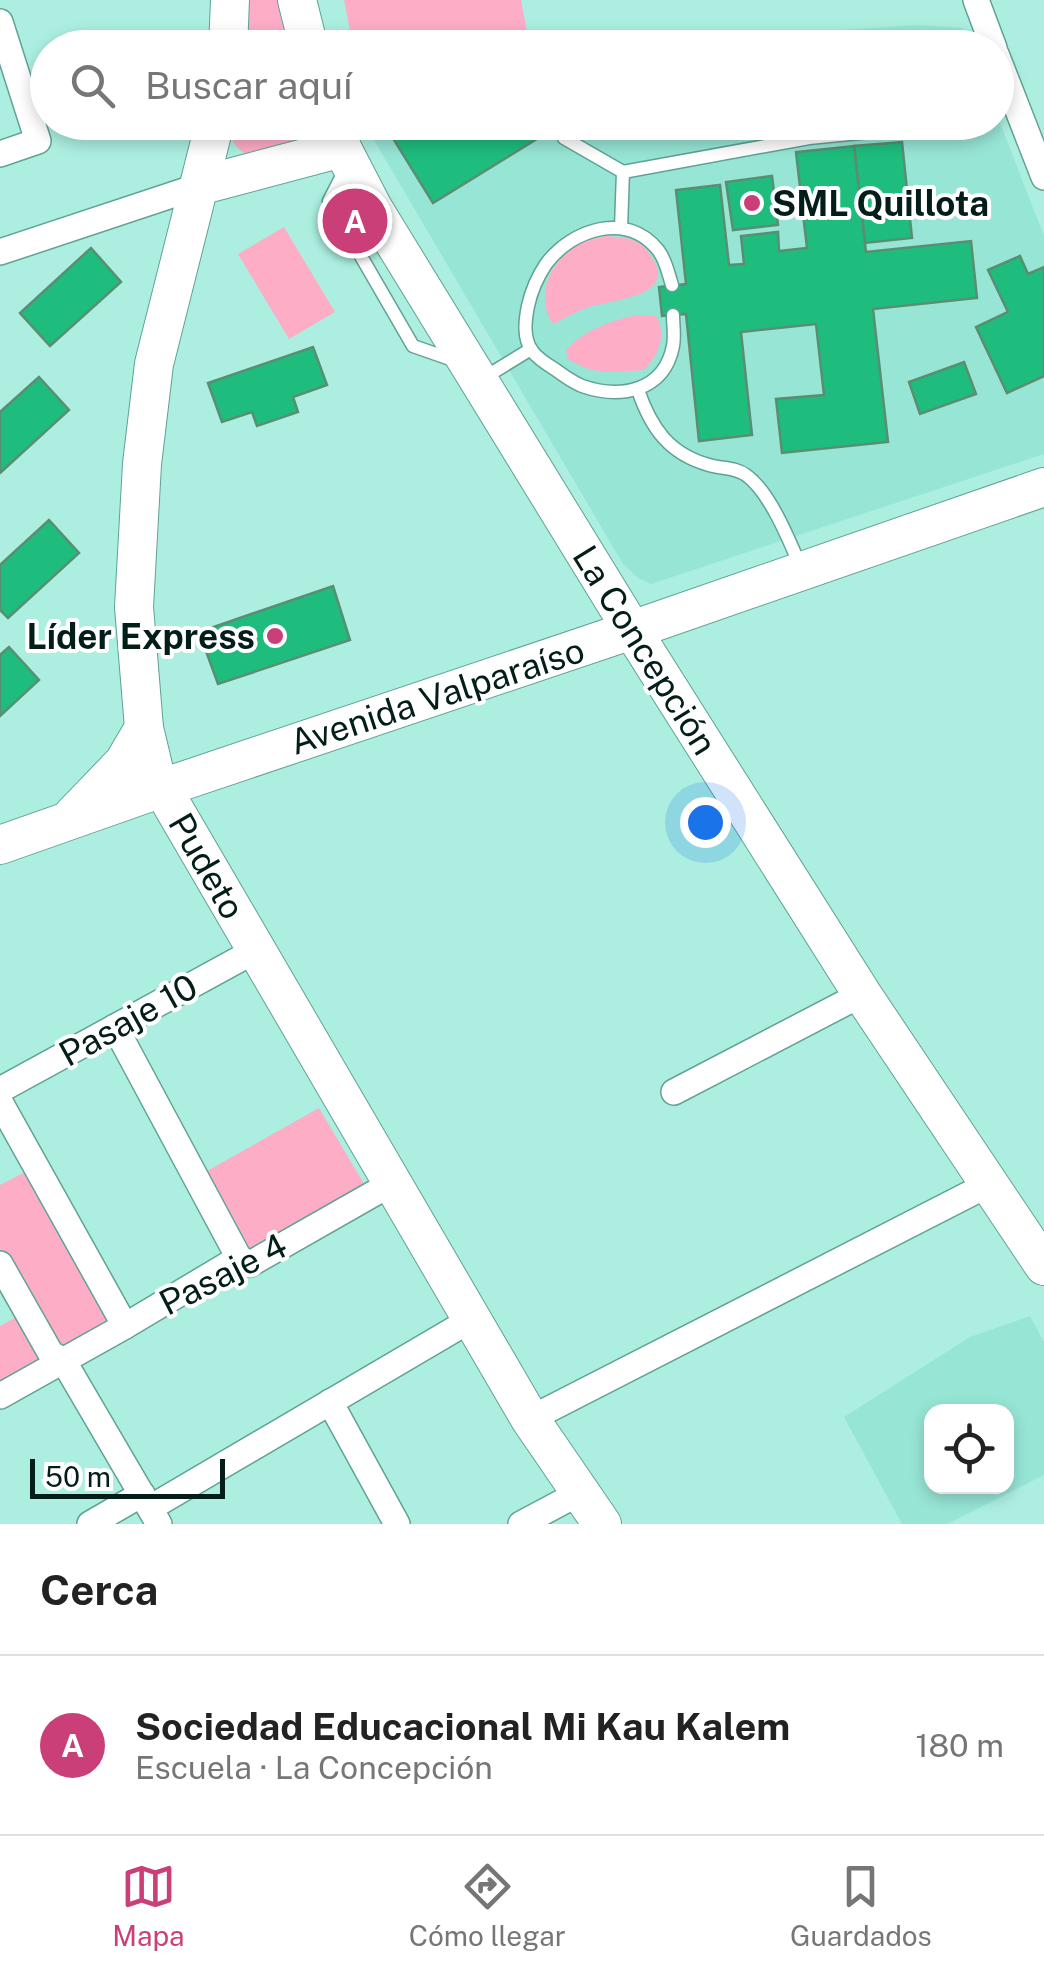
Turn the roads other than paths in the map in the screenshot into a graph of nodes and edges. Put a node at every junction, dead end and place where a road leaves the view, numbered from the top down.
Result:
1 (230, 0) edge
2 (297, 0) edge
3 (981, 1) edge
4 (0, 22) edge
5 (229, 30) edge
6 (304, 30) edge
7 (989, 30) edge
8 (1014, 100) edge
9 (30, 116) edge
10 (38, 140) edge
11 (210, 140) edge
12 (567, 140) edge
13 (798, 140) edge
14 (341, 144) edge
15 (0, 154) edge
16 (623, 172) junction
17 (1044, 177) edge
18 (199, 186) junction
19 (621, 228) junction
20 (0, 252) edge
21 (672, 286) dead end
22 (673, 315) dead end
23 (531, 349) junction
24 (474, 373) junction
25 (638, 390) junction
26 (1044, 487) edge
27 (802, 571) junction
28 (632, 630) junction
29 (144, 728) junction
30 (162, 788) junction
31 (66, 823) junction
32 (0, 845) edge
33 (256, 950) junction
34 (862, 994) junction
35 (115, 1027) junction
36 (0, 1090) edge
37 (674, 1092) dead end
38 (0, 1102) edge
39 (394, 1182) junction
40 (990, 1183) junction
41 (239, 1258) junction
42 (0, 1264) edge
43 (1044, 1266) edge
44 (472, 1320) junction
45 (125, 1326) junction
46 (62, 1360) junction
47 (0, 1396) edge
48 (330, 1402) junction
49 (530, 1419) junction
50 (580, 1492) junction
51 (151, 1509) edge
52 (90, 1524) edge
53 (397, 1524) edge
54 (521, 1524) edge
55 (602, 1524) edge

1 - 5 main road
2 - 6 main road
3 - 7 street
4 - 9 street
8 - 17 street
10 - 15 street
11 - 18 main road, Pudeto
12 - 16 lane
13 - 16 lane
14 - 18 main road
14 - 24 main road, La Concepción
16 - 19 lane
18 - 20 street
18 - 29 main road, Pudeto
19 - 21 lane
19 - 23 lane
22 - 25 lane
23 - 24 lane
23 - 25 lane
24 - 28 main road, La Concepción
25 - 27 lane
26 - 27 main road, Avenida Valparaíso
27 - 28 main road, Avenida Valparaíso
28 - 30 main road, Avenida Valparaíso
28 - 34 main road, La Concepción
29 - 30 main road, Pudeto
29 - 31 main road
30 - 31 main road, Avenida Valparaíso
30 - 33 main road, Pudeto
31 - 32 main road, Avenida Valparaíso
33 - 35 street, Pasaje 10
33 - 39 main road, Pudeto
34 - 37 street
34 - 40 main road, La Concepción
35 - 36 street, Pasaje 10
35 - 41 street
38 - 45 street
39 - 41 street, Pasaje 4
39 - 44 main road, Pudeto
40 - 43 main road, La Concepción
40 - 49 street
41 - 45 street, Pasaje 4
42 - 46 street
44 - 48 street
44 - 49 main road, Pudeto
45 - 46 street, Pasaje 4
46 - 47 street, Pasaje 4
46 - 51 street
48 - 51 street
48 - 53 street
49 - 50 main road, Pudeto
50 - 54 street
50 - 55 main road, Pudeto
51 - 52 street

